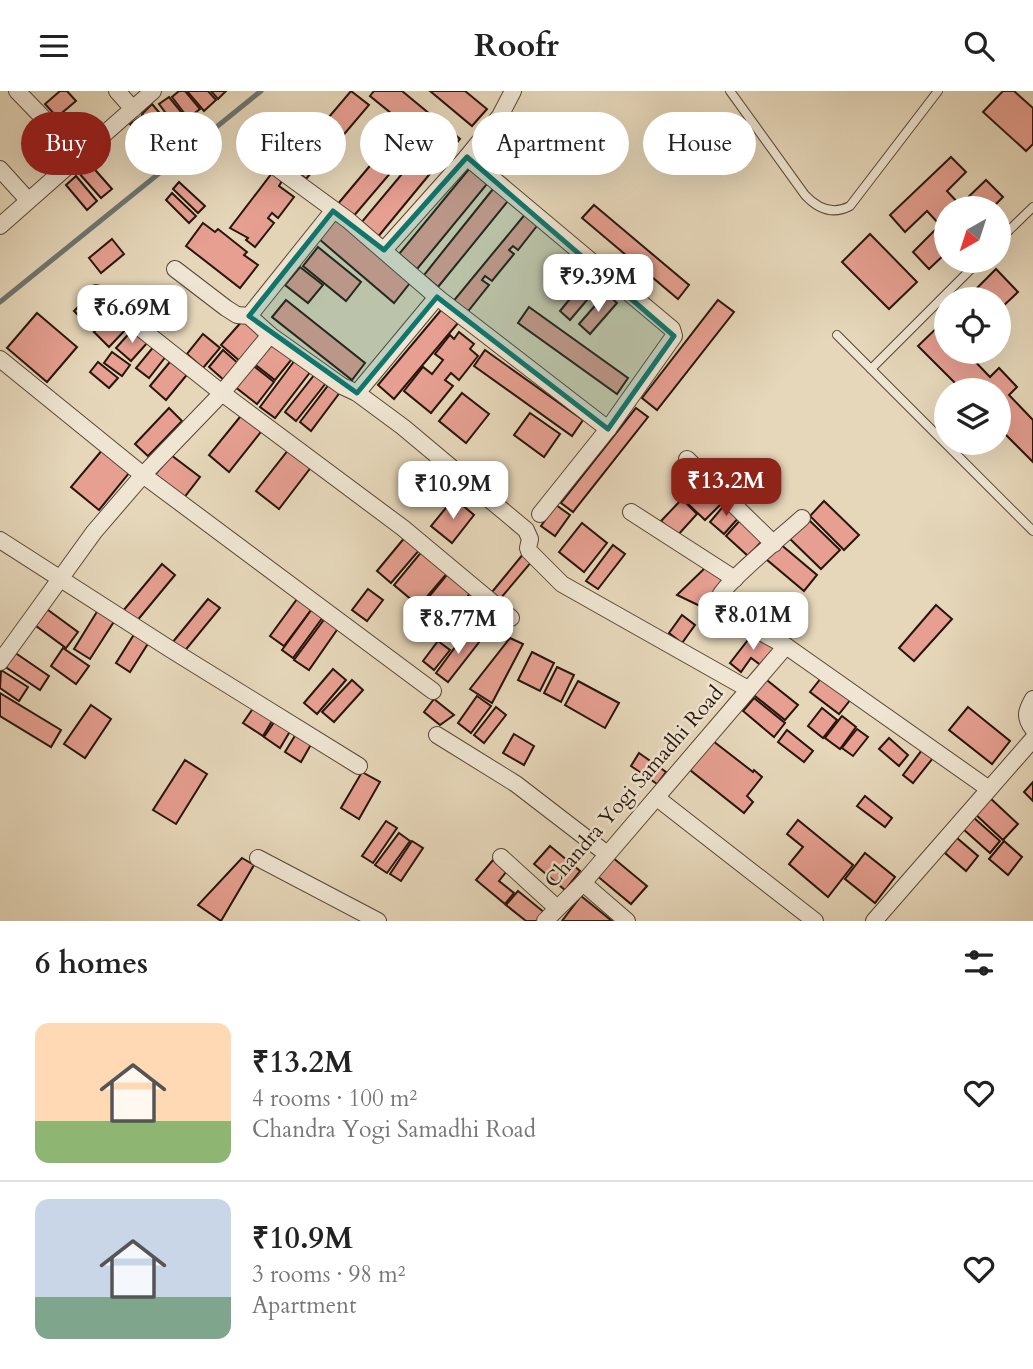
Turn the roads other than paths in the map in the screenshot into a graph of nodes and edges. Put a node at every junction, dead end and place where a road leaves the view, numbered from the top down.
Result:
1 (17, 91) edge
2 (117, 91) edge
3 (153, 91) edge
4 (513, 91) edge
5 (730, 91) edge
6 (938, 91) edge
7 (133, 109) junction
8 (37, 112) edge
9 (111, 129) edge
10 (467, 157) junction
11 (0, 169) edge
12 (58, 175) edge
13 (286, 175) edge
14 (28, 201) junction
15 (1033, 207) edge
16 (332, 211) junction
17 (0, 226) edge
18 (1012, 227) edge
19 (384, 250) junction
20 (175, 269) dead end
21 (967, 273) edge
22 (96, 293) dead end
23 (437, 296) junction
24 (249, 316) junction
25 (270, 335) junction
26 (837, 335) dead end
27 (0, 359) edge
28 (871, 369) junction
29 (222, 393) junction
30 (357, 393) junction
31 (608, 429) junction
32 (687, 459) dead end
33 (143, 475) junction
34 (631, 512) dead end
35 (540, 513) dead end
36 (802, 518) dead end
37 (1033, 531) edge
38 (0, 540) edge
39 (774, 544) junction
40 (60, 578) junction
41 (735, 579) junction
42 (511, 618) dead end
43 (786, 646) junction
44 (0, 662) edge
45 (748, 689) junction
46 (433, 691) dead end
47 (1033, 699) edge
48 (1033, 729) edge
49 (437, 735) dead end
50 (1033, 739) edge
51 (359, 766) dead end
52 (989, 789) junction
53 (657, 798) junction
54 (607, 854) junction
55 (258, 857) dead end
56 (501, 857) dead end
57 (583, 883) junction
58 (557, 908) junction
59 (378, 921) edge
60 (545, 921) edge
61 (627, 921) edge
62 (815, 921) edge
63 (874, 921) edge

1 - 8 street
2 - 7 street
3 - 7 street
4 - 10 street
5 - 6 lane
7 - 9 street
10 - 19 street
10 - 31 street
11 - 14 street
12 - 14 street
13 - 16 street
14 - 17 street
15 - 18 lane
16 - 19 street
16 - 24 street
19 - 23 street
20 - 24 street
21 - 28 lane
22 - 29 street
23 - 30 street
23 - 31 street
24 - 25 street
25 - 29 street
25 - 30 street
26 - 28 lane
27 - 33 street
28 - 37 lane
29 - 33 street
29 - 42 street
30 - 45 street
31 - 35 street
32 - 39 street
33 - 40 street
33 - 46 street
34 - 41 street
36 - 39 street
38 - 40 street
39 - 41 street
40 - 44 street
40 - 51 street
41 - 43 street
43 - 45 street, Chandra Yogi Samadhi Road
43 - 52 street
45 - 53 street, Chandra Yogi Samadhi Road
47 - 48 street
49 - 54 street
50 - 52 street
52 - 63 street
53 - 54 street, Chandra Yogi Samadhi Road
53 - 62 street
54 - 57 street, Chandra Yogi Samadhi Road
55 - 59 street
56 - 58 street
57 - 58 street, Chandra Yogi Samadhi Road
57 - 61 street
58 - 60 street, Chandra Yogi Samadhi Road

